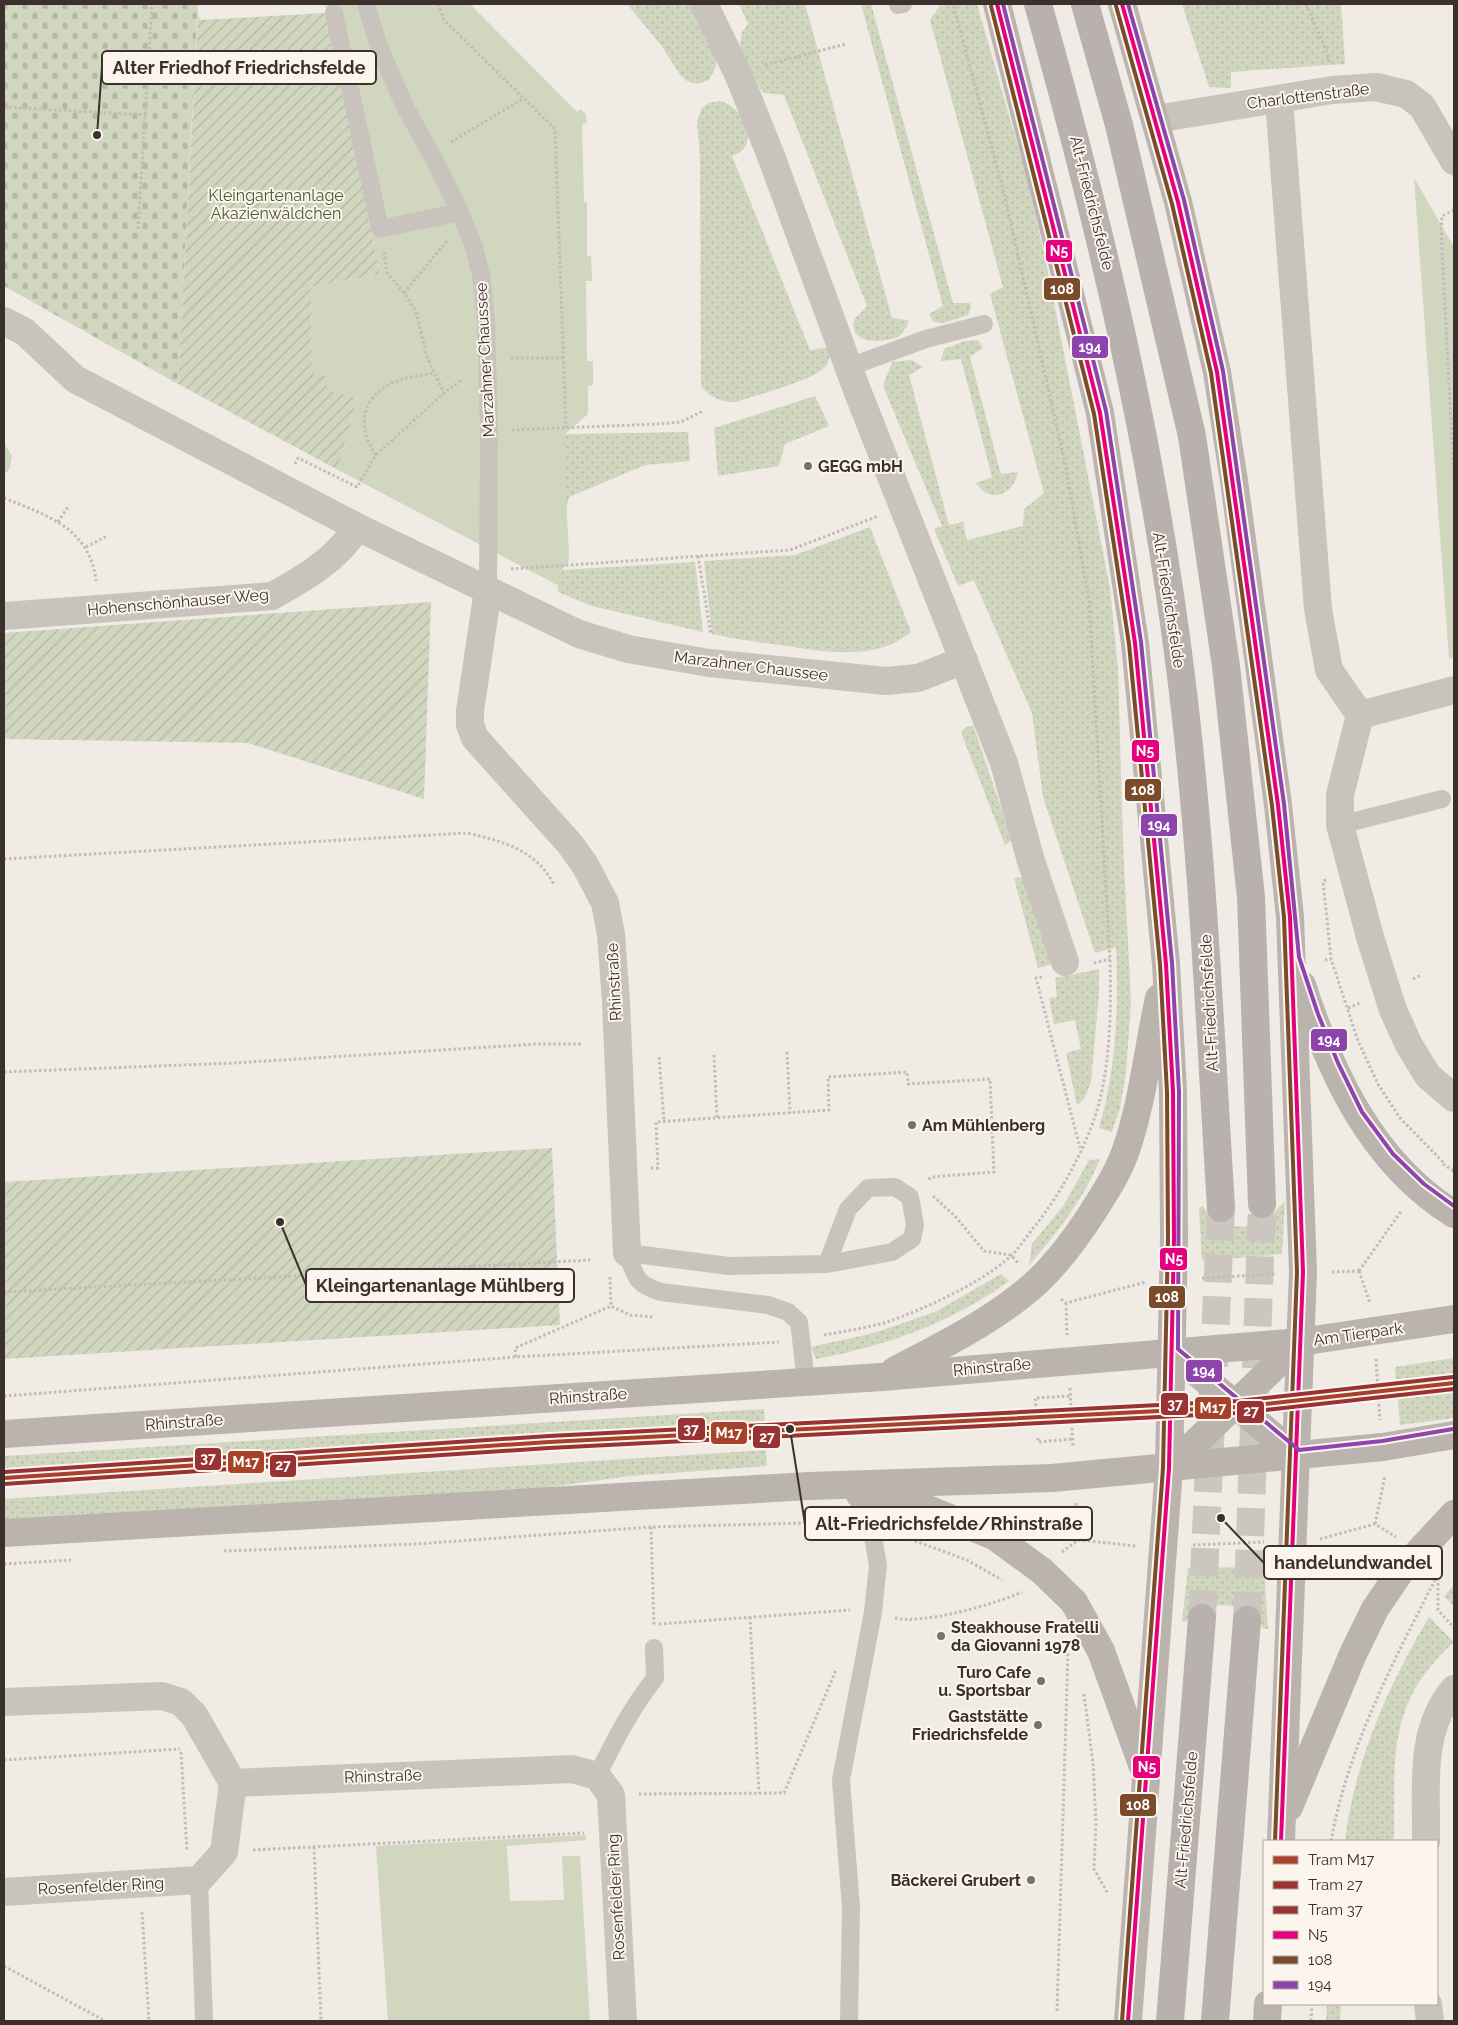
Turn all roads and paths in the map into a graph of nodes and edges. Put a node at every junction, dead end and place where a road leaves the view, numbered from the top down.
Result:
1 (152, 4) edge
2 (366, 4) edge
3 (438, 4) edge
4 (704, 4) edge
5 (953, 4) edge
6 (997, 4) edge
7 (1038, 4) edge
8 (1085, 4) edge
9 (1122, 4) edge
10 (1306, 4) edge
11 (334, 13) dead end
12 (846, 44) dead end
13 (769, 63) dead end
14 (1332, 90) junction
15 (524, 98) junction
16 (1279, 100) junction
17 (4, 107) edge
18 (146, 115) junction
19 (1156, 119) junction
20 (431, 154) junction
21 (1454, 161) edge
22 (1454, 210) edge
23 (462, 217) junction
24 (138, 229) dead end
25 (380, 229) junction
26 (404, 293) junction
27 (4, 321) edge
28 (984, 324) dead end
29 (522, 358) dead end
30 (563, 358) junction
31 (487, 364) junction
32 (849, 367) junction
33 (434, 373) junction
34 (444, 393) junction
35 (703, 411) dead end
36 (566, 428) junction
37 (489, 431) junction
38 (376, 454) junction
39 (1454, 482) edge
40 (357, 487) dead end
41 (4, 498) edge
42 (69, 505) dead end
43 (902, 507) junction
44 (58, 522) junction
45 (357, 527) junction
46 (107, 536) dead end
47 (86, 547) junction
48 (698, 556) junction
49 (488, 580) junction
50 (99, 609) junction
51 (4, 616) edge
52 (964, 660) junction
53 (709, 663) junction
54 (1454, 690) edge
55 (1360, 715) junction
56 (1442, 799) dead end
57 (1340, 825) junction
58 (4, 859) edge
59 (554, 885) dead end
60 (1293, 958) junction
61 (1110, 959) junction
62 (1325, 960) dead end
63 (1166, 964) junction
64 (1065, 968) junction
65 (581, 1044) dead end
66 (787, 1052) dead end
67 (714, 1055) dead end
68 (659, 1057) dead end
69 (4, 1072) edge
70 (1454, 1098) edge
71 (790, 1113) junction
72 (717, 1118) junction
73 (664, 1121) junction
74 (1080, 1150) junction
75 (1444, 1163) dead end
76 (623, 1170) junction
77 (1420, 1189) junction
78 (910, 1197) junction
79 (1262, 1204) tunnel mouth
80 (1221, 1208) tunnel mouth
81 (1454, 1214) edge
82 (955, 1216) dead end
83 (627, 1253) junction
84 (1011, 1255) junction
85 (590, 1260) dead end
86 (827, 1264) junction
87 (1359, 1271) junction
88 (1303, 1272) junction
89 (1174, 1280) junction
90 (4, 1292) edge
91 (611, 1306) dead end
92 (1454, 1319) edge
93 (1374, 1333) junction
94 (802, 1340) junction
95 (1300, 1342) junction
96 (1172, 1352) junction
97 (516, 1357) junction
98 (1069, 1360) junction
99 (882, 1377) junction
100 (806, 1382) junction
101 (4, 1396) edge
102 (1070, 1396) junction
103 (1235, 1404) junction
104 (1036, 1406) dead end
105 (4, 1434) edge
106 (1454, 1435) edge
107 (1038, 1438) dead end
108 (1073, 1439) junction
109 (1382, 1448) junction
110 (1297, 1456) junction
111 (1169, 1468) junction
112 (1074, 1477) junction
113 (809, 1486) junction
114 (859, 1495) junction
115 (1454, 1514) edge
116 (871, 1526) junction
117 (651, 1527) junction
118 (4, 1533) edge
119 (1294, 1541) junction
120 (1165, 1546) junction
121 (222, 1551) dead end
122 (75, 1560) dead end
123 (4, 1564) edge
124 (1005, 1582) dead end
125 (1013, 1587) dead end
126 (1022, 1592) junction
127 (1027, 1597) dead end
128 (852, 1610) dead end
129 (873, 1612) junction
130 (750, 1617) junction
131 (1202, 1618) tunnel mouth
132 (1247, 1620) tunnel mouth
133 (1454, 1628) edge
134 (1068, 1643) dead end
135 (654, 1648) dead end
136 (1072, 1648) dead end
137 (1074, 1657) dead end
138 (838, 1664) dead end
139 (1082, 1685) dead end
140 (1454, 1688) edge
141 (4, 1702) edge
142 (181, 1749) dead end
143 (165, 1750) dead end
144 (4, 1760) edge
145 (1146, 1776) junction
146 (233, 1783) junction
147 (604, 1786) junction
148 (759, 1793) junction
149 (613, 1832) junction
150 (1282, 1832) edge
151 (1331, 1840) edge
152 (1426, 1840) edge
153 (314, 1847) junction
154 (224, 1852) junction
155 (1094, 1869) dead end
156 (194, 1881) junction
157 (140, 1884) junction
158 (4, 1892) edge
159 (4, 1966) edge
160 (1268, 2005) edge
161 (1312, 2005) edge
162 (1428, 2005) edge
163 (1057, 2010) dead end
164 (105, 2021) edge
165 (149, 2021) edge
166 (204, 2021) edge
167 (321, 2021) edge
168 (623, 2021) edge
169 (849, 2021) edge
170 (1128, 2021) edge
171 (1170, 2021) edge
172 (1215, 2021) edge
173 (1267, 2021) edge
174 (1311, 2021) edge
175 (1430, 2021) edge

1 - 18 path
2 - 20 lane, Marzahner Chaussee
3 - 15 path
4 - 32 street
5 - 61 path
6 - 63 main road
7 - 80 main road, Alt-Friedrichsfelde
8 - 79 main road
9 - 19 main road
10 - 14 path
11 - 25 lane
12 - 13 path
14 - 16 street, Charlottenstraße
14 - 21 street, Charlottenstraße
15 - 20 path
15 - 30 path
16 - 19 street, Charlottenstraße
16 - 55 street
17 - 18 path
18 - 24 path
19 - 60 main road
20 - 23 lane, Marzahner Chaussee
22 - 39 path
23 - 25 lane
23 - 26 path
23 - 31 lane, Marzahner Chaussee
25 - 26 path
26 - 33 path
27 - 45 street, Marzahner Chaussee
28 - 32 lane
29 - 30 path
30 - 36 path
31 - 34 path
31 - 37 lane, Marzahner Chaussee
32 - 43 street
33 - 34 path
33 - 38 path
34 - 38 path
35 - 36 path
36 - 37 path
37 - 49 lane, Marzahner Chaussee
38 - 40 path
41 - 44 path
42 - 44 path
43 - 48 path
43 - 52 street
44 - 47 path
45 - 49 street, Marzahner Chaussee
45 - 50 street, Hohenschönhauser Weg
46 - 47 path
47 - 50 path
48 - 49 path
48 - 53 path
49 - 53 street, Marzahner Chaussee
49 - 76 street, Rhinstraße
50 - 51 street, Hohenschönhauser Weg
52 - 53 street, Marzahner Chaussee
52 - 64 street
54 - 55 street
55 - 57 street
56 - 57 lane
57 - 70 street
58 - 59 path
60 - 77 main road
60 - 88 main road
61 - 64 path
61 - 74 path
62 - 75 path
63 - 89 main road
63 - 99 main road
64 - 74 path
65 - 69 path
66 - 71 path
67 - 72 path
68 - 73 path
71 - 72 path
71 - 78 path
72 - 73 path
73 - 76 path
74 - 84 path
76 - 83 street, Rhinstraße
77 - 81 main road
77 - 87 path
78 - 86 lane
78 - 86 lane
82 - 84 path
83 - 86 lane
83 - 94 lane
84 - 94 path
85 - 90 path
87 - 88 path
87 - 93 path
88 - 89 path
88 - 95 main road
89 - 96 main road
89 - 98 path
91 - 97 path
92 - 93 main road, Am Tierpark
93 - 95 main road, Am Tierpark
93 - 109 path
94 - 97 path
94 - 100 lane
95 - 96 main road, Am Tierpark
95 - 103 main road
95 - 110 main road
96 - 98 main road, Rhinstraße
96 - 103 main road
96 - 111 main road
97 - 101 path
98 - 99 main road, Rhinstraße
98 - 102 path
99 - 100 main road, Rhinstraße
100 - 105 main road, Rhinstraße
102 - 104 path
102 - 108 path
103 - 110 main road
103 - 111 main road
106 - 109 main road
107 - 108 path
108 - 112 path
109 - 110 main road
109 - 119 path
110 - 111 main road
110 - 119 main road
111 - 112 main road
111 - 120 main road
112 - 113 main road
112 - 120 path
113 - 114 main road
113 - 118 main road
114 - 116 lane
114 - 145 main road
115 - 150 main road
116 - 117 path
116 - 124 path
116 - 129 lane
117 - 121 path
117 - 130 path
119 - 120 path
119 - 150 main road
120 - 145 main road
122 - 123 path
125 - 126 path
126 - 127 path
126 - 129 path
128 - 130 path
129 - 169 lane
130 - 148 path
131 - 171 main road, Alt-Friedrichsfelde
132 - 172 main road
133 - 151 path
134 - 163 path
135 - 147 lane
136 - 137 path
138 - 148 path
139 - 155 path
140 - 152 street
141 - 146 street
142 - 156 path
143 - 144 path
145 - 170 main road
146 - 147 street, Rhinstraße
146 - 154 street
147 - 148 path
147 - 149 street, Rosenfelder Ring
149 - 153 path
149 - 168 street, Rosenfelder Ring
153 - 154 path
153 - 167 path
154 - 156 street
156 - 157 street, Rosenfelder Ring
156 - 166 lane
157 - 158 street, Rosenfelder Ring
157 - 165 path
159 - 164 path
160 - 173 main road
161 - 174 path
162 - 175 street

